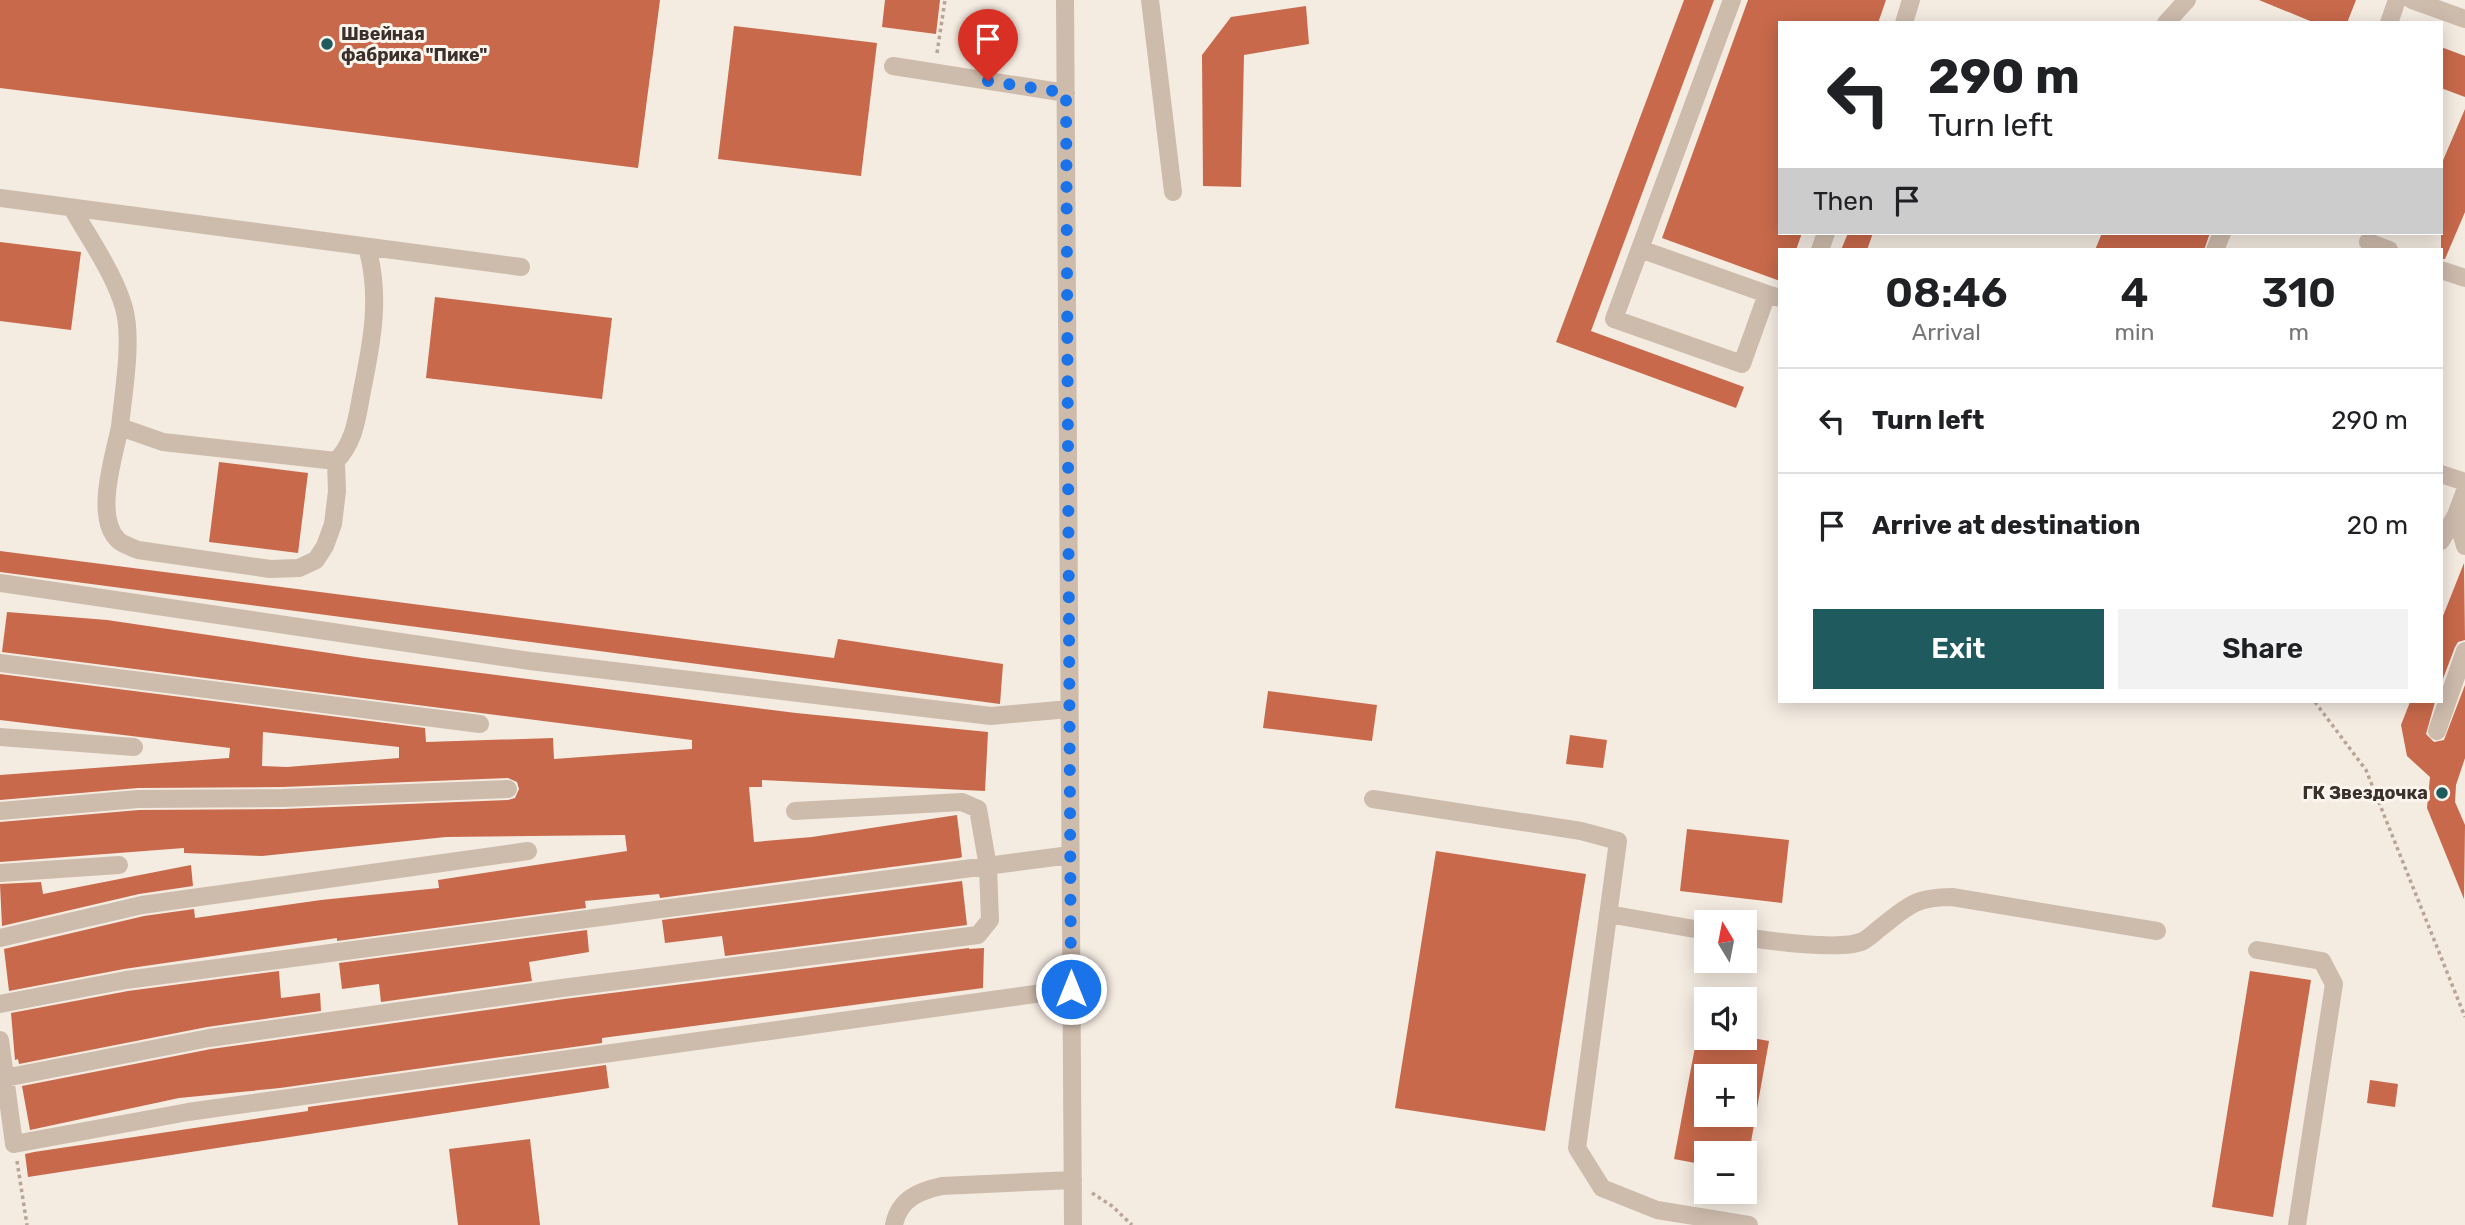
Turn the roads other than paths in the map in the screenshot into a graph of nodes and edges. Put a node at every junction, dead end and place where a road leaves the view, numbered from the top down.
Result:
1 (1065, 0) edge
2 (1150, 0) edge
3 (1732, 0) edge
4 (1911, 0) edge
5 (2188, 0) edge
6 (2397, 0) edge
7 (2412, 0) edge
8 (2465, 19) edge
9 (1905, 21) edge
10 (2168, 21) edge
11 (2390, 21) edge
12 (893, 66) dead end
13 (1066, 93) junction
14 (1173, 192) dead end
15 (0, 198) edge
16 (72, 208) junction
17 (367, 247) junction
18 (1640, 249) junction
19 (522, 267) dead end
20 (2443, 271) edge
21 (2465, 278) edge
22 (1774, 296) edge
23 (120, 427) junction
24 (336, 461) junction
25 (2443, 475) edge
26 (2465, 482) edge
27 (2465, 491) edge
28 (2456, 515) junction
29 (2443, 538) edge
30 (2465, 546) edge
31 (0, 583) edge
32 (2465, 650) edge
33 (0, 663) edge
34 (1069, 709) junction
35 (480, 724) dead end
36 (2437, 731) dead end
37 (0, 737) edge
38 (134, 747) dead end
39 (508, 789) dead end
40 (1373, 799) dead end
41 (0, 811) edge
42 (795, 811) dead end
43 (528, 851) dead end
44 (1070, 855) junction
45 (119, 865) dead end
46 (988, 867) junction
47 (0, 873) edge
48 (1608, 914) junction
49 (1694, 928) edge
50 (2157, 931) dead end
51 (0, 938) edge
52 (1757, 939) edge
53 (2257, 950) dead end
54 (1071, 989) junction
55 (0, 1004) edge
56 (0, 1040) edge
57 (3, 1079) edge
58 (1073, 1180) junction
59 (894, 1225) edge
60 (1073, 1225) edge
61 (1749, 1225) edge
62 (2297, 1225) edge

1 - 13 street
2 - 14 street
3 - 18 street
4 - 9 street
5 - 10 street
6 - 11 street
7 - 8 street
12 - 13 street
13 - 34 street
15 - 16 street
16 - 17 street
16 - 23 street
17 - 19 street
17 - 24 street
18 - 22 street
18 - 22 street
20 - 21 street
23 - 24 street
23 - 24 street
25 - 26 street
27 - 28 street
28 - 29 street
28 - 30 street
31 - 34 street
32 - 36 street
33 - 35 street
34 - 44 street
37 - 38 street
39 - 41 street
40 - 48 street
42 - 46 street
43 - 51 street
44 - 46 street
44 - 54 street
45 - 47 street
46 - 55 street
46 - 57 street
48 - 49 street
48 - 61 street
50 - 52 street
53 - 62 street
54 - 57 street
54 - 58 street
56 - 57 street
58 - 59 street
58 - 60 street

